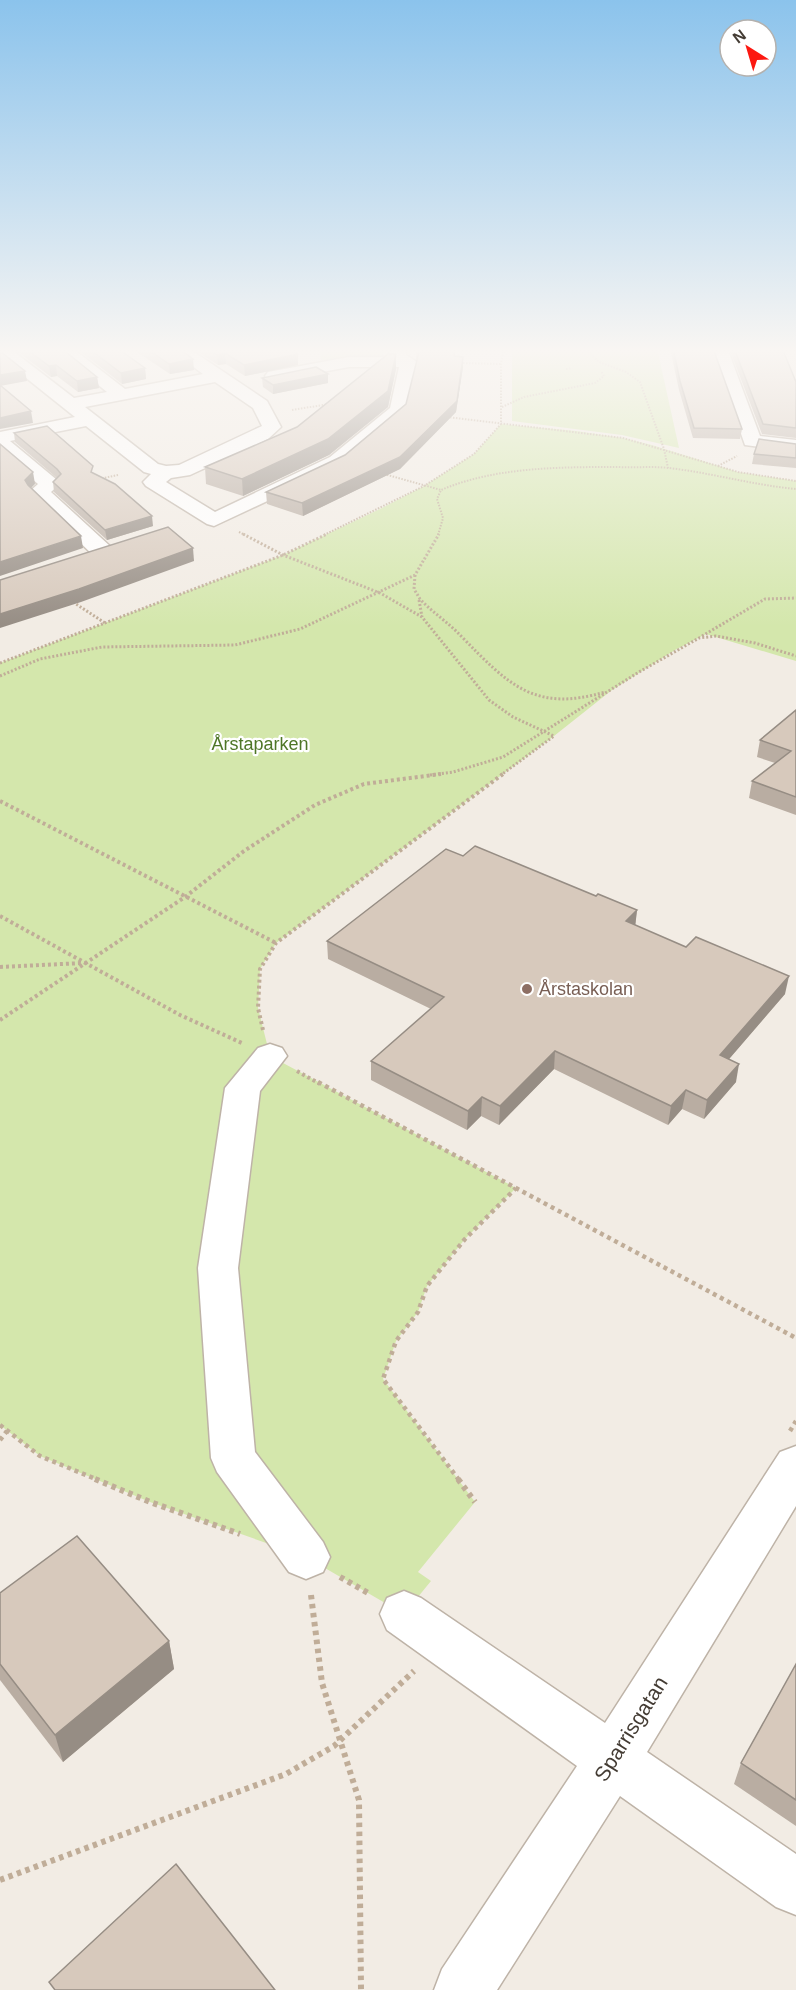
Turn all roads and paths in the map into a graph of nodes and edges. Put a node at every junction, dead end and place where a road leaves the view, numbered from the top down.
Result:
1 (119, 441) edge
2 (145, 441) dead end
3 (248, 441) edge
4 (361, 441) edge
5 (486, 441) edge
6 (634, 441) edge
7 (661, 441) edge
8 (752, 441) edge
9 (0, 442) edge
10 (123, 445) junction
11 (796, 446) edge
12 (664, 449) junction
13 (668, 468) junction
14 (166, 472) junction
15 (796, 481) edge
16 (424, 486) junction
17 (796, 489) edge
18 (441, 490) junction
19 (214, 520) junction
20 (103, 552) edge
21 (283, 555) junction
22 (415, 575) junction
23 (380, 593) junction
24 (796, 598) edge
25 (69, 599) edge
26 (419, 599) junction
27 (422, 617) junction
28 (105, 623) junction
29 (699, 638) junction
30 (796, 656) edge
31 (0, 663) edge
32 (0, 676) edge
33 (612, 690) junction
34 (542, 731) junction
35 (0, 801) edge
36 (185, 897) junction
37 (0, 916) edge
38 (276, 943) junction
39 (86, 963) junction
40 (0, 967) edge
41 (0, 1020) edge
42 (270, 1056) junction
43 (516, 1188) junction
44 (796, 1338) edge
45 (0, 1425) edge
46 (7, 1431) junction
47 (0, 1440) edge
48 (796, 1466) edge
49 (475, 1502) dead end
50 (306, 1557) junction
51 (421, 1626) junction
52 (341, 1740) junction
53 (613, 1757) junction
54 (0, 1880) edge
55 (796, 1887) edge
56 (361, 1990) edge
57 (463, 1990) edge

1 - 10 street
2 - 10 street
3 - 14 street
4 - 19 street
5 - 16 path
6 - 12 path
7 - 12 path
8 - 11 street
9 - 20 street
10 - 14 street
12 - 13 path
12 - 15 path
13 - 17 path
13 - 18 path
14 - 19 street
16 - 18 path
16 - 21 path
18 - 22 path
19 - 21 path
21 - 23 path
21 - 28 path
22 - 23 path
22 - 26 path
23 - 27 path
23 - 32 path
24 - 29 path
25 - 28 path
26 - 27 path
26 - 33 path
27 - 34 path
28 - 31 path
29 - 30 path
29 - 33 path
33 - 34 path
34 - 36 path
34 - 38 path
35 - 36 path
36 - 38 path
36 - 39 path
37 - 39 path
38 - 42 path
39 - 40 path
39 - 41 path
39 - 42 path
42 - 43 path
42 - 50 street
43 - 44 path
43 - 49 path
45 - 46 path
46 - 47 path
46 - 50 path
48 - 53 street, Sparrisgatan
50 - 51 path
50 - 52 path
51 - 52 path
51 - 53 street
52 - 54 path
52 - 56 path
53 - 55 street
53 - 57 street, Sparrisgatan

